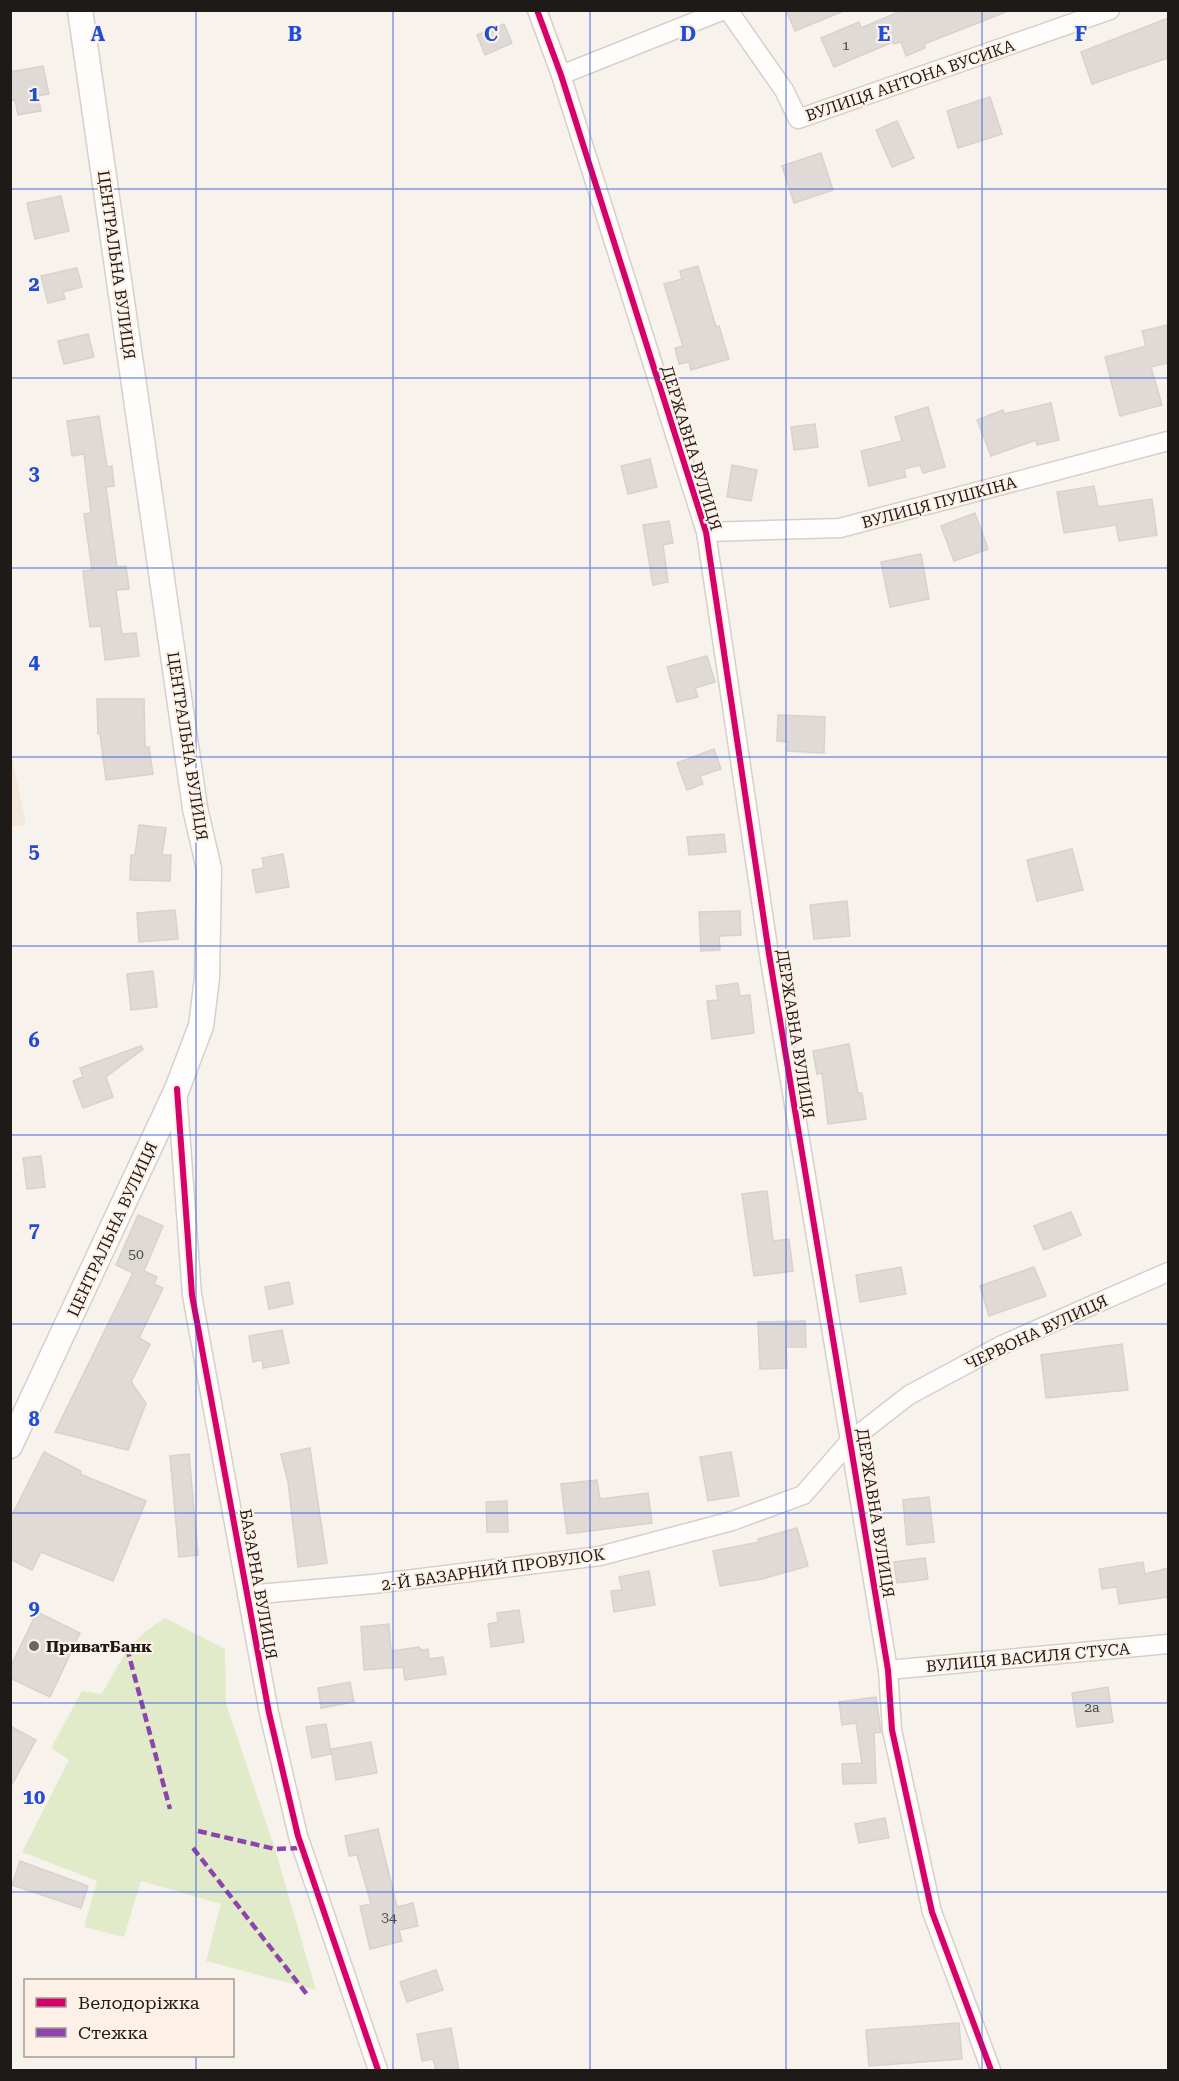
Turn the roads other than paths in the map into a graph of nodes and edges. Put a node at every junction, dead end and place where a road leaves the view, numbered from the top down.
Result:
1 (80, 10) edge
2 (537, 10) edge
3 (726, 10) edge
4 (1110, 10) edge
5 (561, 75) junction
6 (1168, 441) edge
7 (705, 532) junction
8 (177, 1089) junction
9 (1168, 1272) edge
10 (850, 1441) junction
11 (10, 1446) edge
12 (247, 1595) junction
13 (1168, 1644) edge
14 (888, 1670) junction
15 (378, 2070) edge
16 (991, 2070) edge

1 - 8 main road, ЦЕНТРАЛЬНА ВУЛИЦЯ
2 - 5 street, ДЕРЖАВНА ВУЛИЦЯ
3 - 4 street, ВУЛИЦЯ АНТОНА ВУСИКА
3 - 5 street, ВУЛИЦЯ АНТОНА ВУСИКА
5 - 7 street, ДЕРЖАВНА ВУЛИЦЯ
6 - 7 street, ВУЛИЦЯ ПУШКІНА
7 - 10 street, ДЕРЖАВНА ВУЛИЦЯ
8 - 11 main road, ЦЕНТРАЛЬНА ВУЛИЦЯ
8 - 12 street, БАЗАРНА ВУЛИЦЯ
9 - 10 street, ЧЕРВОНА ВУЛИЦЯ
10 - 12 street, 2-Й БАЗАРНИЙ ПРОВУЛОК
10 - 14 street, ДЕРЖАВНА ВУЛИЦЯ
12 - 15 street, БАЗАРНА ВУЛИЦЯ
13 - 14 street, ВУЛИЦЯ ВАСИЛЯ СТУСА
14 - 16 street, ДЕРЖАВНА ВУЛИЦЯ

